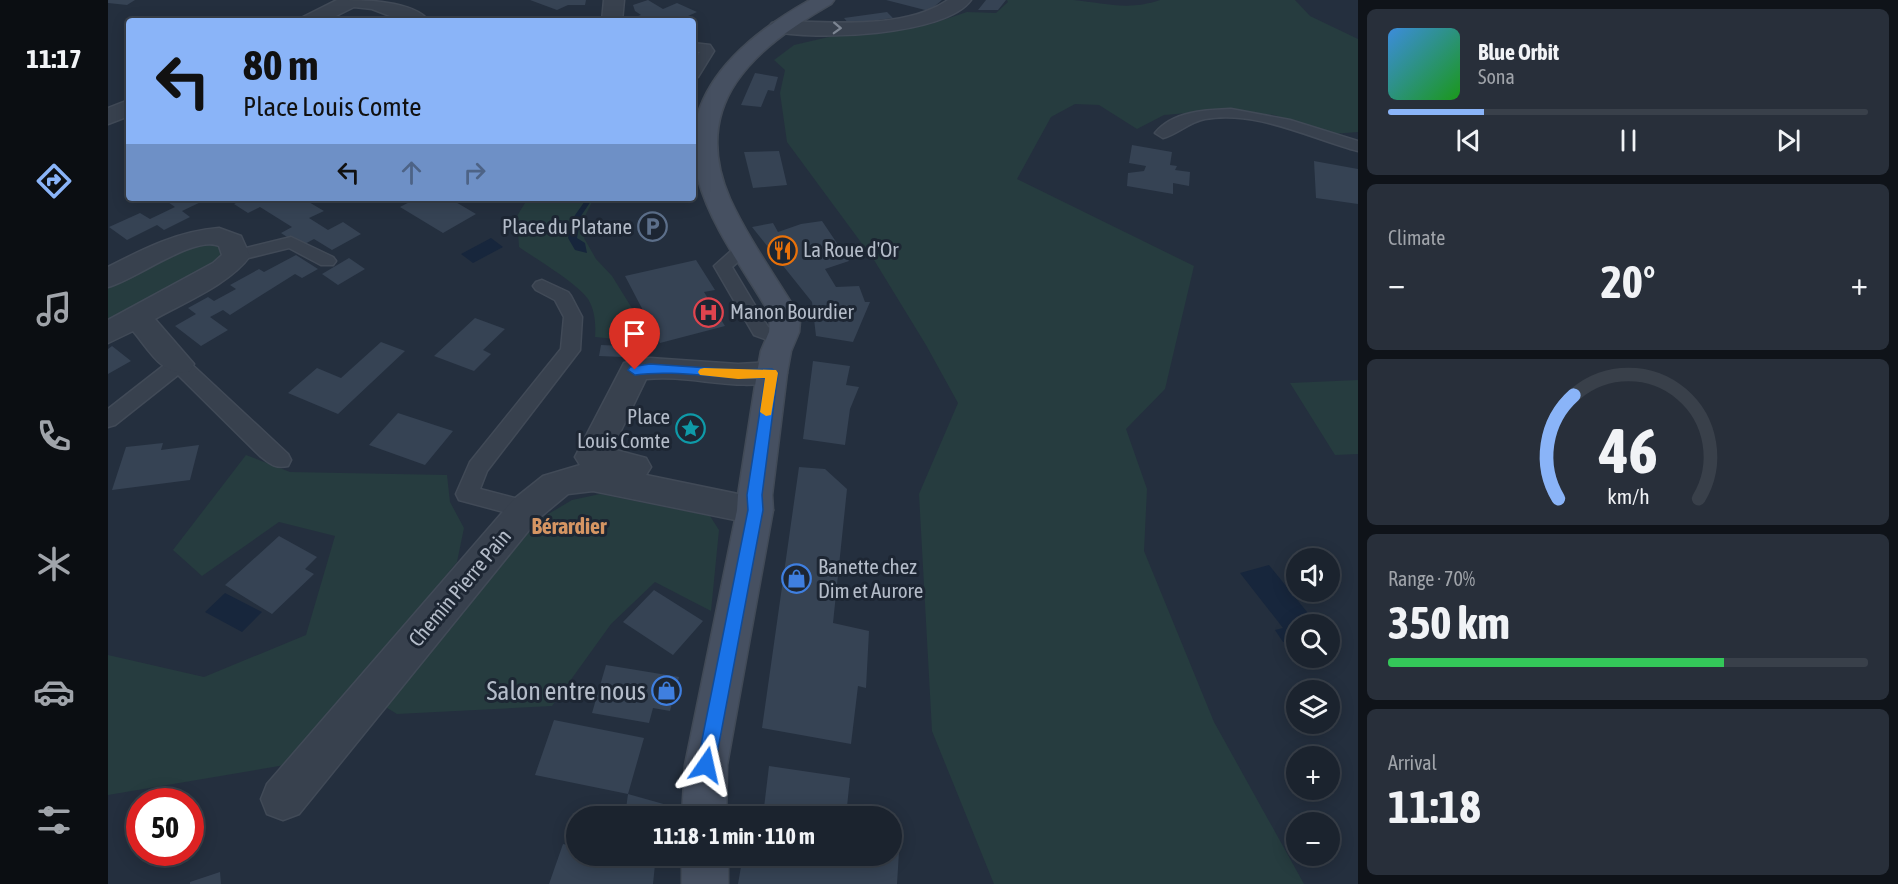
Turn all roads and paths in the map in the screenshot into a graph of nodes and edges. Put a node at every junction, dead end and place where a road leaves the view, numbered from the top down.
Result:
1 (354, 0) edge
2 (614, 0) edge
3 (824, 0) edge
4 (961, 0) edge
5 (316, 18) edge
6 (412, 18) edge
7 (612, 18) edge
8 (779, 27) junction
9 (696, 47) edge
10 (696, 69) edge
11 (126, 108) edge
12 (108, 117) edge
13 (698, 132) edge
14 (1163, 134) dead end
15 (1358, 146) edge
16 (236, 256) junction
17 (327, 261) dead end
18 (108, 278) edge
19 (542, 286) dead end
20 (137, 317) junction
21 (108, 333) edge
22 (776, 356) junction
23 (179, 364) junction
24 (108, 420) edge
25 (280, 460) dead end
26 (755, 502) junction
27 (526, 509) junction
28 (283, 799) dead end
29 (704, 806) edge
30 (705, 866) edge
31 (705, 884) edge

1 - 5 street
1 - 6 street
2 - 7 street
3 - 8 main road
8 -> 4 street
8 - 13 main road
9 - 10 lane
11 - 12 street
13 - 22 main road
14 - 15 lane
16 - 17 lane
16 - 18 street
16 - 20 street
19 - 27 lane
20 - 21 street
20 - 23 street
22 - 26 main road
22 - 26 street
23 - 24 lane
23 - 25 lane
26 - 27 street, Chemin Pierre Pain
26 - 29 main road
27 - 28 street, Chemin Pierre Pain
30 - 31 main road

